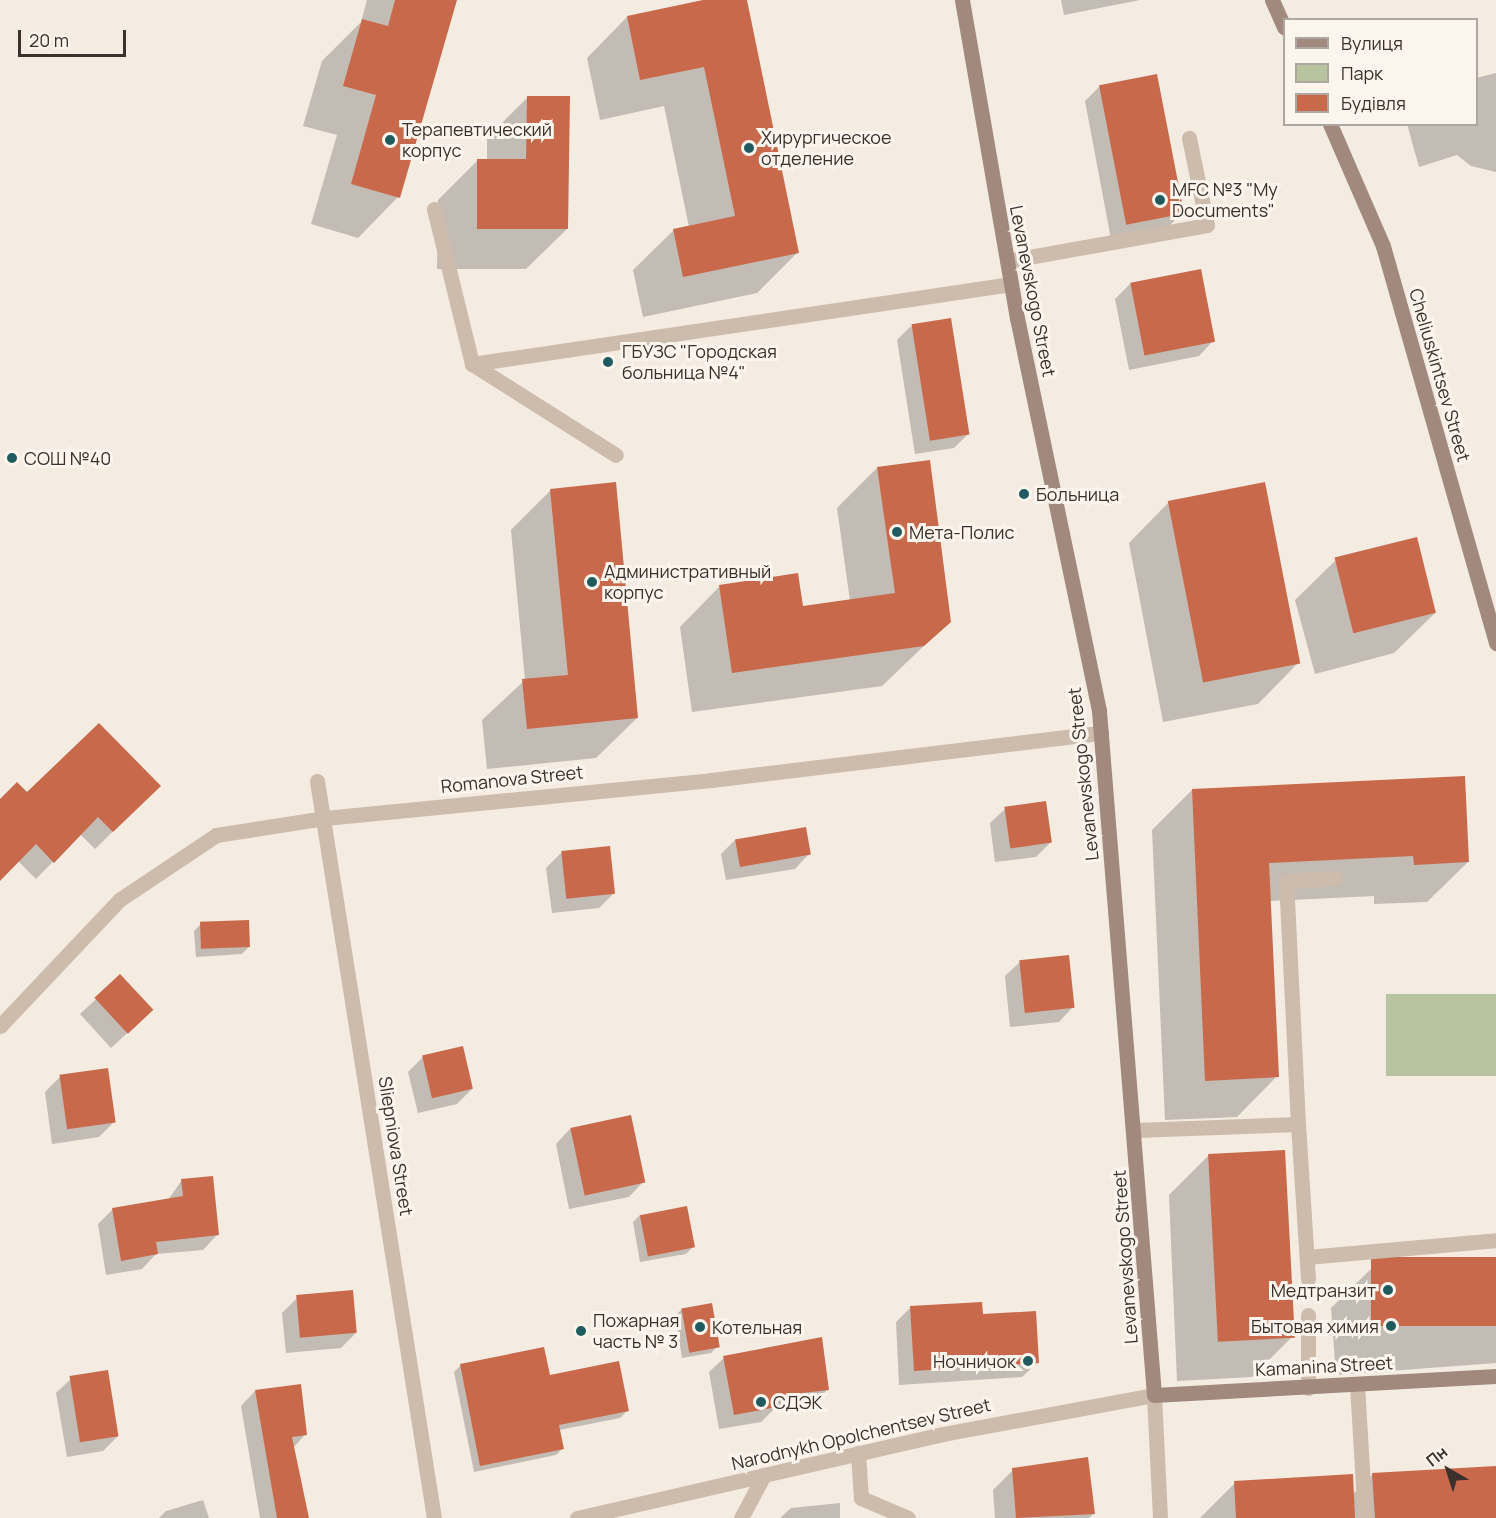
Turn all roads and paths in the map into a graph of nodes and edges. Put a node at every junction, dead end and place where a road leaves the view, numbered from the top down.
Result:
1 (962, 0) edge
2 (1272, 0) edge
3 (1283, 25) edge
4 (1331, 126) edge
5 (1189, 138) dead end
6 (434, 209) dead end
7 (1007, 261) junction
8 (1011, 284) junction
9 (472, 364) junction
10 (616, 455) dead end
11 (1496, 643) edge
12 (1101, 733) junction
13 (316, 781) dead end
14 (326, 818) junction
15 (1335, 878) dead end
16 (0, 1026) edge
17 (1298, 1124) junction
18 (1136, 1130) junction
19 (1496, 1240) edge
20 (1307, 1257) junction
21 (1308, 1279) dead end
22 (1308, 1315) dead end
23 (1496, 1376) edge
24 (1357, 1385) junction
25 (1308, 1388) junction
26 (1154, 1395) junction
27 (858, 1453) junction
28 (764, 1475) junction
29 (434, 1518) edge
30 (577, 1518) edge
31 (741, 1518) edge
32 (908, 1518) edge
33 (1160, 1518) edge
34 (1365, 1518) edge

1 - 7 main road, Levanevskogo Street
2 - 3 main road
4 - 11 main road, Cheliuskintsev Street
5 - 7 street
6 - 9 street
7 - 8 main road, Levanevskogo Street
8 - 9 street
8 - 12 main road, Levanevskogo Street
9 - 10 street
12 - 14 street, Romanova Street
12 - 18 main road, Levanevskogo Street
13 - 14 street, Sliepniova Street
14 - 16 street, Romanova Street
14 - 29 street, Sliepniova Street
15 - 17 street
17 - 18 street
17 - 20 street
18 - 26 main road, Levanevskogo Street
19 - 20 street
20 - 21 street
22 - 25 street
23 - 24 main road, Kamanina Street
24 - 25 main road, Kamanina Street
24 - 34 street
25 - 26 main road, Kamanina Street
26 - 27 street, Narodnykh Opolchentsev Street
26 - 33 street, Levanevskogo Street
27 - 28 street, Narodnykh Opolchentsev Street
27 - 32 street
28 - 30 street, Narodnykh Opolchentsev Street
28 - 31 street

